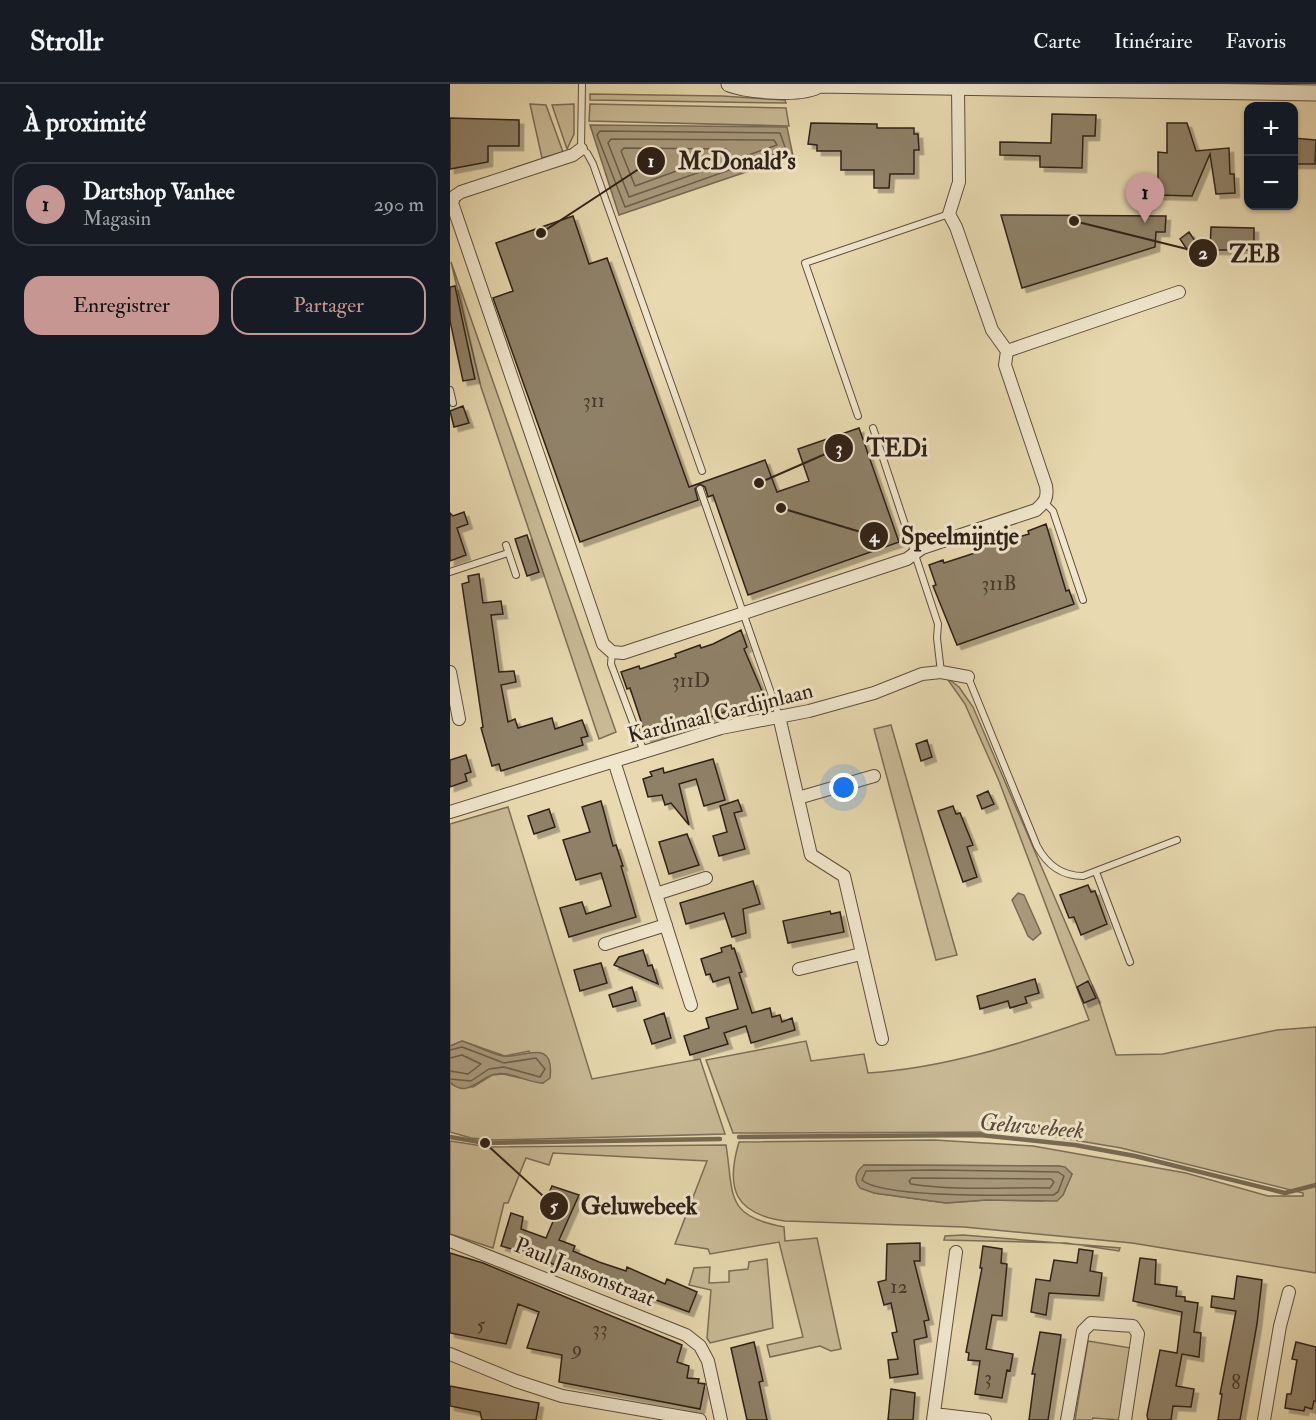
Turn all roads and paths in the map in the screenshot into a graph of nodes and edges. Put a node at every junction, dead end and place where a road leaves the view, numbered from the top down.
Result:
1 (582, 84) edge
2 (729, 84) edge
3 (818, 85) edge
4 (959, 89) edge
5 (1316, 93) edge
6 (581, 148) junction
7 (949, 214) junction
8 (1179, 292) dead end
9 (1007, 351) junction
10 (450, 390) edge
11 (453, 403) dead end
12 (858, 416) dead end
13 (873, 428) dead end
14 (702, 471) dead end
15 (700, 489) dead end
16 (1045, 503) junction
17 (506, 545) dead end
18 (917, 552) junction
19 (508, 553) junction
20 (450, 572) edge
21 (516, 575) dead end
22 (1083, 600) dead end
23 (741, 613) junction
24 (612, 652) junction
25 (450, 672) edge
26 (941, 672) junction
27 (968, 677) joint
28 (779, 716) junction
29 (459, 719) dead end
30 (644, 752) junction
31 (614, 761) junction
32 (874, 776) dead end
33 (798, 798) junction
34 (450, 812) edge
35 (1177, 840) dead end
36 (1096, 872) junction
37 (706, 878) dead end
38 (656, 894) junction
39 (666, 925) junction
40 (605, 944) dead end
41 (861, 954) junction
42 (1130, 962) dead end
43 (799, 969) dead end
44 (691, 1005) dead end
45 (882, 1040) dead end
46 (450, 1241) edge
47 (956, 1252) dead end
48 (1289, 1292) dead end
49 (450, 1354) edge
50 (934, 1417) edge
51 (700, 1420) edge
52 (721, 1420) edge
53 (985, 1420) edge
54 (1067, 1420) edge
55 (1125, 1420) edge
56 (1264, 1420) edge

1 - 6 lane
2 - 3 street
3 - 4 street
4 - 5 street
4 - 7 street
6 - 14 lane
6 - 24 street
7 - 9 street
7 - 12 lane
8 - 9 street
9 - 16 street
10 - 11 lane
13 - 18 lane
15 - 23 lane
16 - 18 street
16 - 22 lane
17 - 19 lane
18 - 23 street
18 - 26 lane
19 - 20 lane
19 - 21 lane
23 - 24 street
23 - 28 lane
24 - 30 lane
25 - 29 street
26 - 27 street, Kardinaal Cardijnlaan
26 - 28 street, Kardinaal Cardijnlaan
27 - 36 lane
28 - 30 street, Kardinaal Cardijnlaan
28 - 33 street
30 - 31 street, Kardinaal Cardijnlaan
31 - 34 street, Kardinaal Cardijnlaan
31 - 38 street
32 - 33 street
33 - 41 street
35 - 36 lane
36 - 42 lane
37 - 38 street
38 - 39 street
39 - 40 street
39 - 44 street
41 - 43 street
41 - 45 street
46 - 52 street, Paul Jansonstraat
47 - 50 street
48 - 56 street
49 - 51 street
50 - 53 street
54 - 55 street

